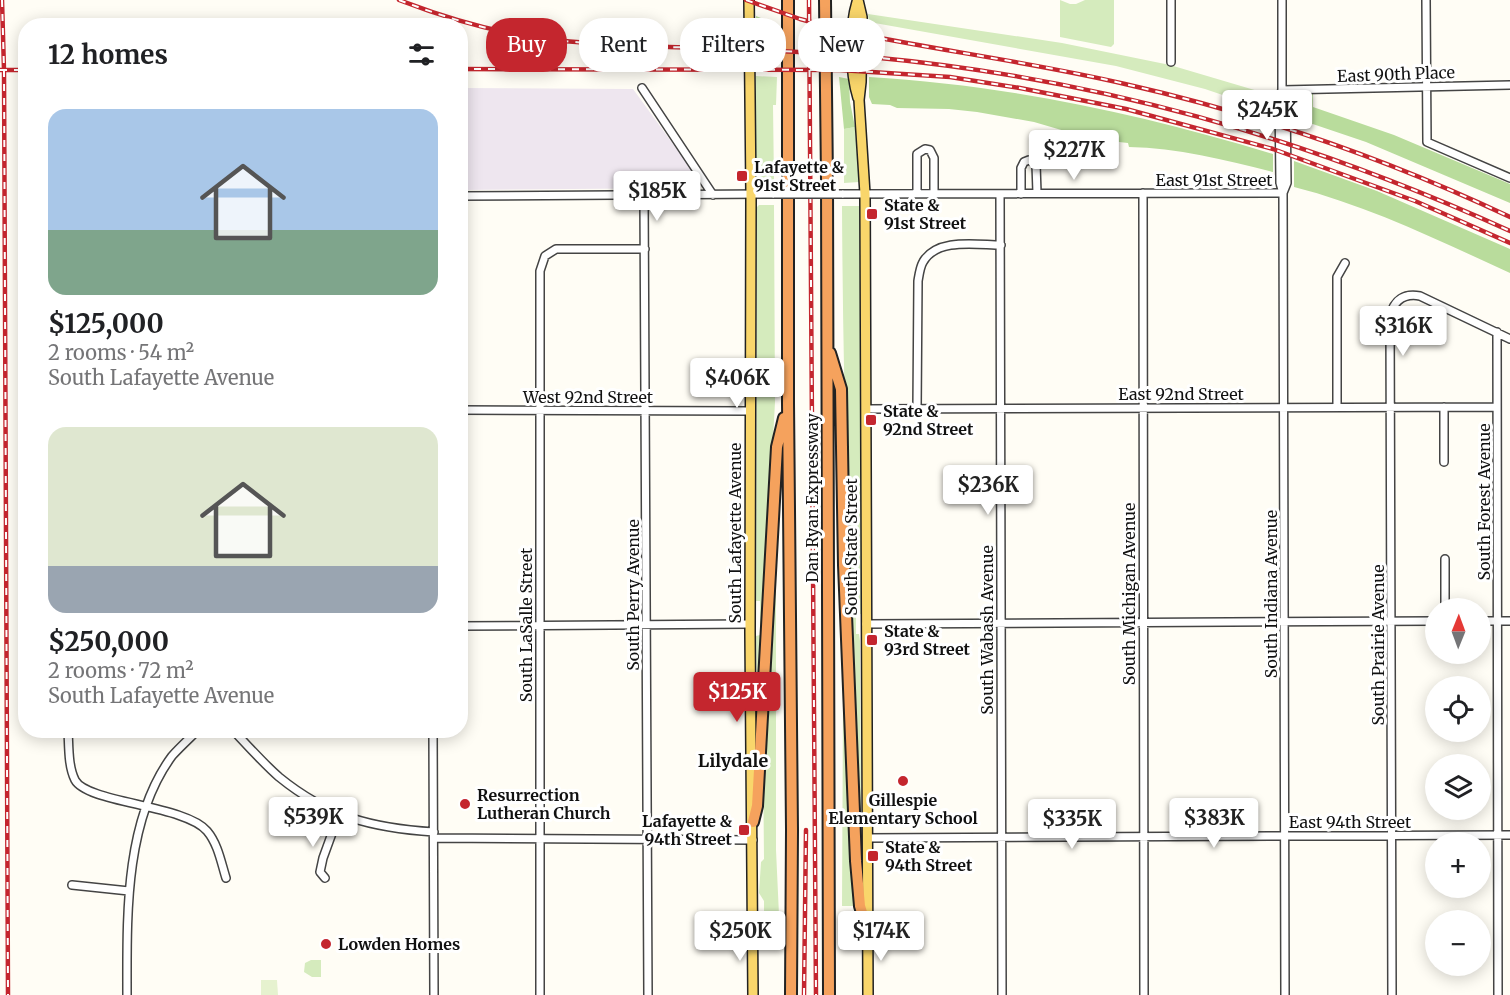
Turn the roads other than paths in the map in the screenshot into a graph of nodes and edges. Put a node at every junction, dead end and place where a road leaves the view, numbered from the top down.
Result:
1 (749, 0) edge
2 (788, 0) edge
3 (825, 0) edge
4 (858, 0) edge
5 (1171, 0) edge
6 (1282, 0) edge
7 (1426, 0) edge
8 (1171, 62) dead end
9 (1510, 85) edge
10 (1426, 87) junction
11 (642, 88) dead end
12 (1282, 90) junction
13 (1510, 178) edge
14 (1037, 193) junction
15 (1283, 193) junction
16 (865, 194) junction
17 (916, 194) junction
18 (934, 194) junction
19 (1000, 194) junction
20 (1021, 194) junction
21 (1143, 194) junction
22 (644, 195) junction
23 (713, 195) junction
24 (751, 195) junction
25 (468, 196) edge
26 (1001, 245) junction
27 (645, 249) junction
28 (1345, 263) dead end
29 (1497, 332) junction
30 (1510, 339) edge
31 (827, 342) junction
32 (788, 403) junction
33 (1284, 407) junction
34 (1337, 407) junction
35 (1391, 407) junction
36 (1444, 407) junction
37 (1497, 407) junction
38 (1000, 408) junction
39 (1143, 408) junction
40 (866, 409) junction
41 (917, 409) junction
42 (468, 410) edge
43 (540, 410) junction
44 (646, 411) junction
45 (750, 411) junction
46 (1444, 462) dead end
47 (1445, 559) dead end
48 (1445, 598) edge
49 (1391, 621) junction
50 (1425, 621) edge
51 (1491, 621) edge
52 (1498, 621) junction
53 (1510, 621) edge
54 (1143, 622) junction
55 (1285, 622) junction
56 (1000, 623) junction
57 (647, 624) junction
58 (750, 624) junction
59 (866, 624) junction
60 (540, 625) junction
61 (468, 626) edge
62 (68, 738) edge
63 (190, 738) edge
64 (241, 738) edge
65 (433, 738) edge
66 (146, 806) junction
67 (339, 814) junction
68 (753, 822) junction
69 (434, 835) junction
70 (1498, 835) junction
71 (1510, 835) edge
72 (1286, 836) junction
73 (1392, 836) junction
74 (1143, 837) junction
75 (540, 838) junction
76 (867, 838) junction
77 (1001, 838) junction
78 (647, 839) junction
79 (753, 840) junction
80 (226, 878) dead end
81 (325, 878) dead end
82 (72, 885) dead end
83 (129, 891) junction
84 (867, 929) junction
85 (127, 995) edge
86 (434, 995) edge
87 (540, 995) edge
88 (648, 995) edge
89 (753, 995) edge
90 (791, 995) edge
91 (829, 995) edge
92 (868, 995) edge
93 (1002, 995) edge
94 (1144, 995) edge
95 (1286, 995) edge
96 (1392, 995) edge
97 (1498, 995) edge

1 - 24 main road, South Lafayette Avenue
2 - 32 highway, Dan Ryan Expressway
3 - 31 highway, Dan Ryan Expressway
4 - 16 main road, South State Street
5 - 8 street
6 - 12 street, South Indiana Avenue
7 - 10 street
9 - 10 street, East 90th Place
10 - 12 street, East 90th Place
10 - 13 street
11 - 23 street
12 - 15 street, South Indiana Avenue
14 - 20 street, East 91st Street
14 - 20 street
14 - 21 street, East 91st Street
15 - 21 street, East 91st Street
15 - 33 street, South Indiana Avenue
16 - 17 street, East 91st Street
16 - 24 street, East 91st Street, bridge
16 - 40 main road, South State Street
17 - 18 street, East 91st Street
17 - 18 street
18 - 19 street, East 91st Street
19 - 20 street, East 91st Street
19 - 26 street, South Wabash Avenue
21 - 39 street, South Michigan Avenue
22 - 23 street, East 91st Street
22 - 25 street, East 91st Street
22 - 27 street, South Perry Avenue
23 - 24 street, East 91st Street
24 - 45 main road, South Lafayette Avenue
26 - 38 street, South Wabash Avenue
26 - 41 street
27 - 43 street, South LaSalle Street
27 - 44 street, South Perry Avenue
28 - 34 street
29 - 30 street
29 - 35 street, South Prairie Avenue
29 - 37 street, South Forest Avenue
31 - 84 highway
31 - 91 highway, Dan Ryan Expressway
32 - 68 highway
32 - 90 highway, Dan Ryan Expressway
33 - 34 street, East 92nd Street
33 - 39 street, East 92nd Street
33 - 55 street, South Indiana Avenue
34 - 35 street, East 92nd Street
35 - 36 street, East 92nd Street
35 - 49 street, South Prairie Avenue
36 - 37 street, East 92nd Street
36 - 46 street
37 - 52 street, South Forest Avenue
38 - 39 street, East 92nd Street
38 - 41 street, East 92nd Street
38 - 56 street, South Wabash Avenue
39 - 54 street, South Michigan Avenue
40 - 41 street, East 92nd Street
40 - 59 main road, South State Street
42 - 43 street, West 92nd Street
43 - 44 street, West 92nd Street
43 - 60 street, South LaSalle Street
44 - 45 street, West 92nd Street
44 - 57 street, South Perry Avenue
45 - 58 main road, South Lafayette Avenue
47 - 48 street
49 - 50 street
49 - 55 street
49 - 73 street, South Prairie Avenue
51 - 52 street
52 - 53 street
52 - 70 street, South Forest Avenue
54 - 55 street
54 - 56 street
54 - 74 street, South Michigan Avenue
55 - 72 street, South Indiana Avenue
56 - 59 street
56 - 77 street, South Wabash Avenue
57 - 58 street
57 - 60 street
57 - 78 street, South Perry Avenue
58 - 68 main road, South Lafayette Avenue
59 - 76 main road, South State Street
60 - 61 street
60 - 75 street, South LaSalle Street
62 - 66 street
63 - 66 street
64 - 67 street
65 - 69 street
66 - 80 street
66 - 83 street
67 - 69 street
67 - 81 street
68 - 79 main road, South Lafayette Avenue
69 - 75 street
69 - 86 street
70 - 71 street, East 94th Street
70 - 73 street, East 94th Street
70 - 97 street, South Forest Avenue
72 - 73 street, East 94th Street
72 - 74 street, East 94th Street
72 - 95 street, South Indiana Avenue
73 - 96 street, South Prairie Avenue
74 - 77 street, East 94th Street
74 - 94 street, South Michigan Avenue
75 - 78 street
75 - 87 street, South LaSalle Street
76 - 77 street, East 94th Street
76 - 84 main road, South State Street
77 - 93 street, South Wabash Avenue
78 - 79 street
78 - 88 street, South Perry Avenue
79 - 89 main road, South Lafayette Avenue
82 - 83 street
83 - 85 street
84 - 92 main road, South State Street

